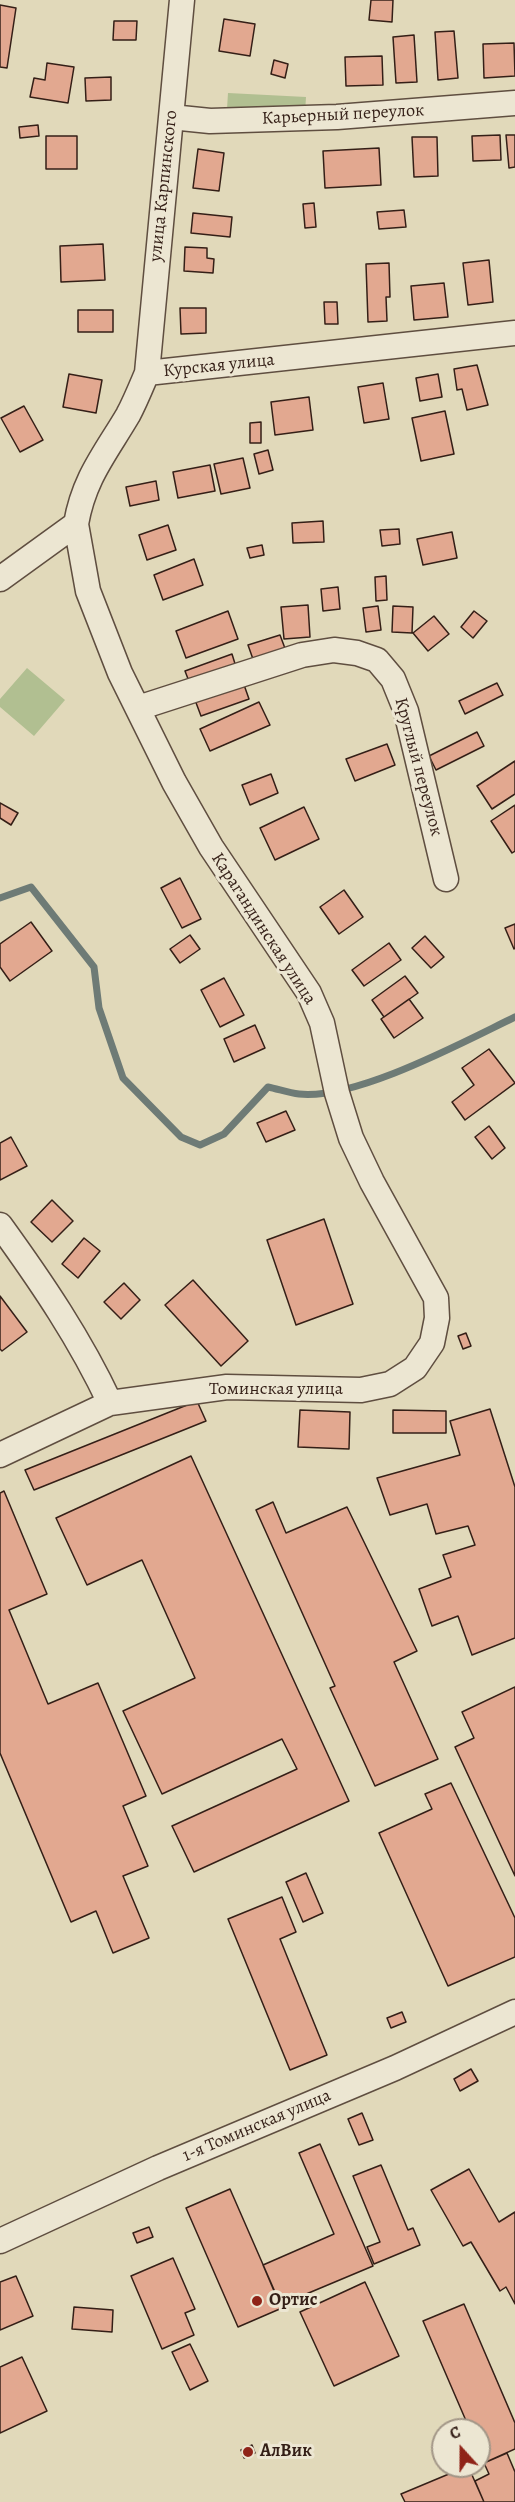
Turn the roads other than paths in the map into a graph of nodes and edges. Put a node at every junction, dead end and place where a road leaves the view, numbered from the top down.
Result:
1 (182, 0) edge
2 (515, 103) edge
3 (171, 117) junction
4 (515, 333) edge
5 (147, 373) junction
6 (76, 524) junction
7 (0, 579) edge
8 (138, 708) junction
9 (446, 879) dead end
10 (0, 1225) edge
11 (415, 1368) joint
12 (110, 1403) junction
13 (0, 1455) edge
14 (515, 2012) edge
15 (0, 2241) edge

1 - 3 street, улица Карпинского
2 - 3 street, Карьерный переулок
3 - 5 street, улица Карпинского
4 - 5 street, Курская улица
5 - 6 street, Курская улица
6 - 7 street
6 - 8 street, Карагандинская улица
8 - 9 street, Круглый переулок
8 - 11 street, Карагандинская улица
10 - 12 street
11 - 12 street, Томинская улица
12 - 13 street, Томинская улица
14 - 15 street, 1-я Томинская улица

